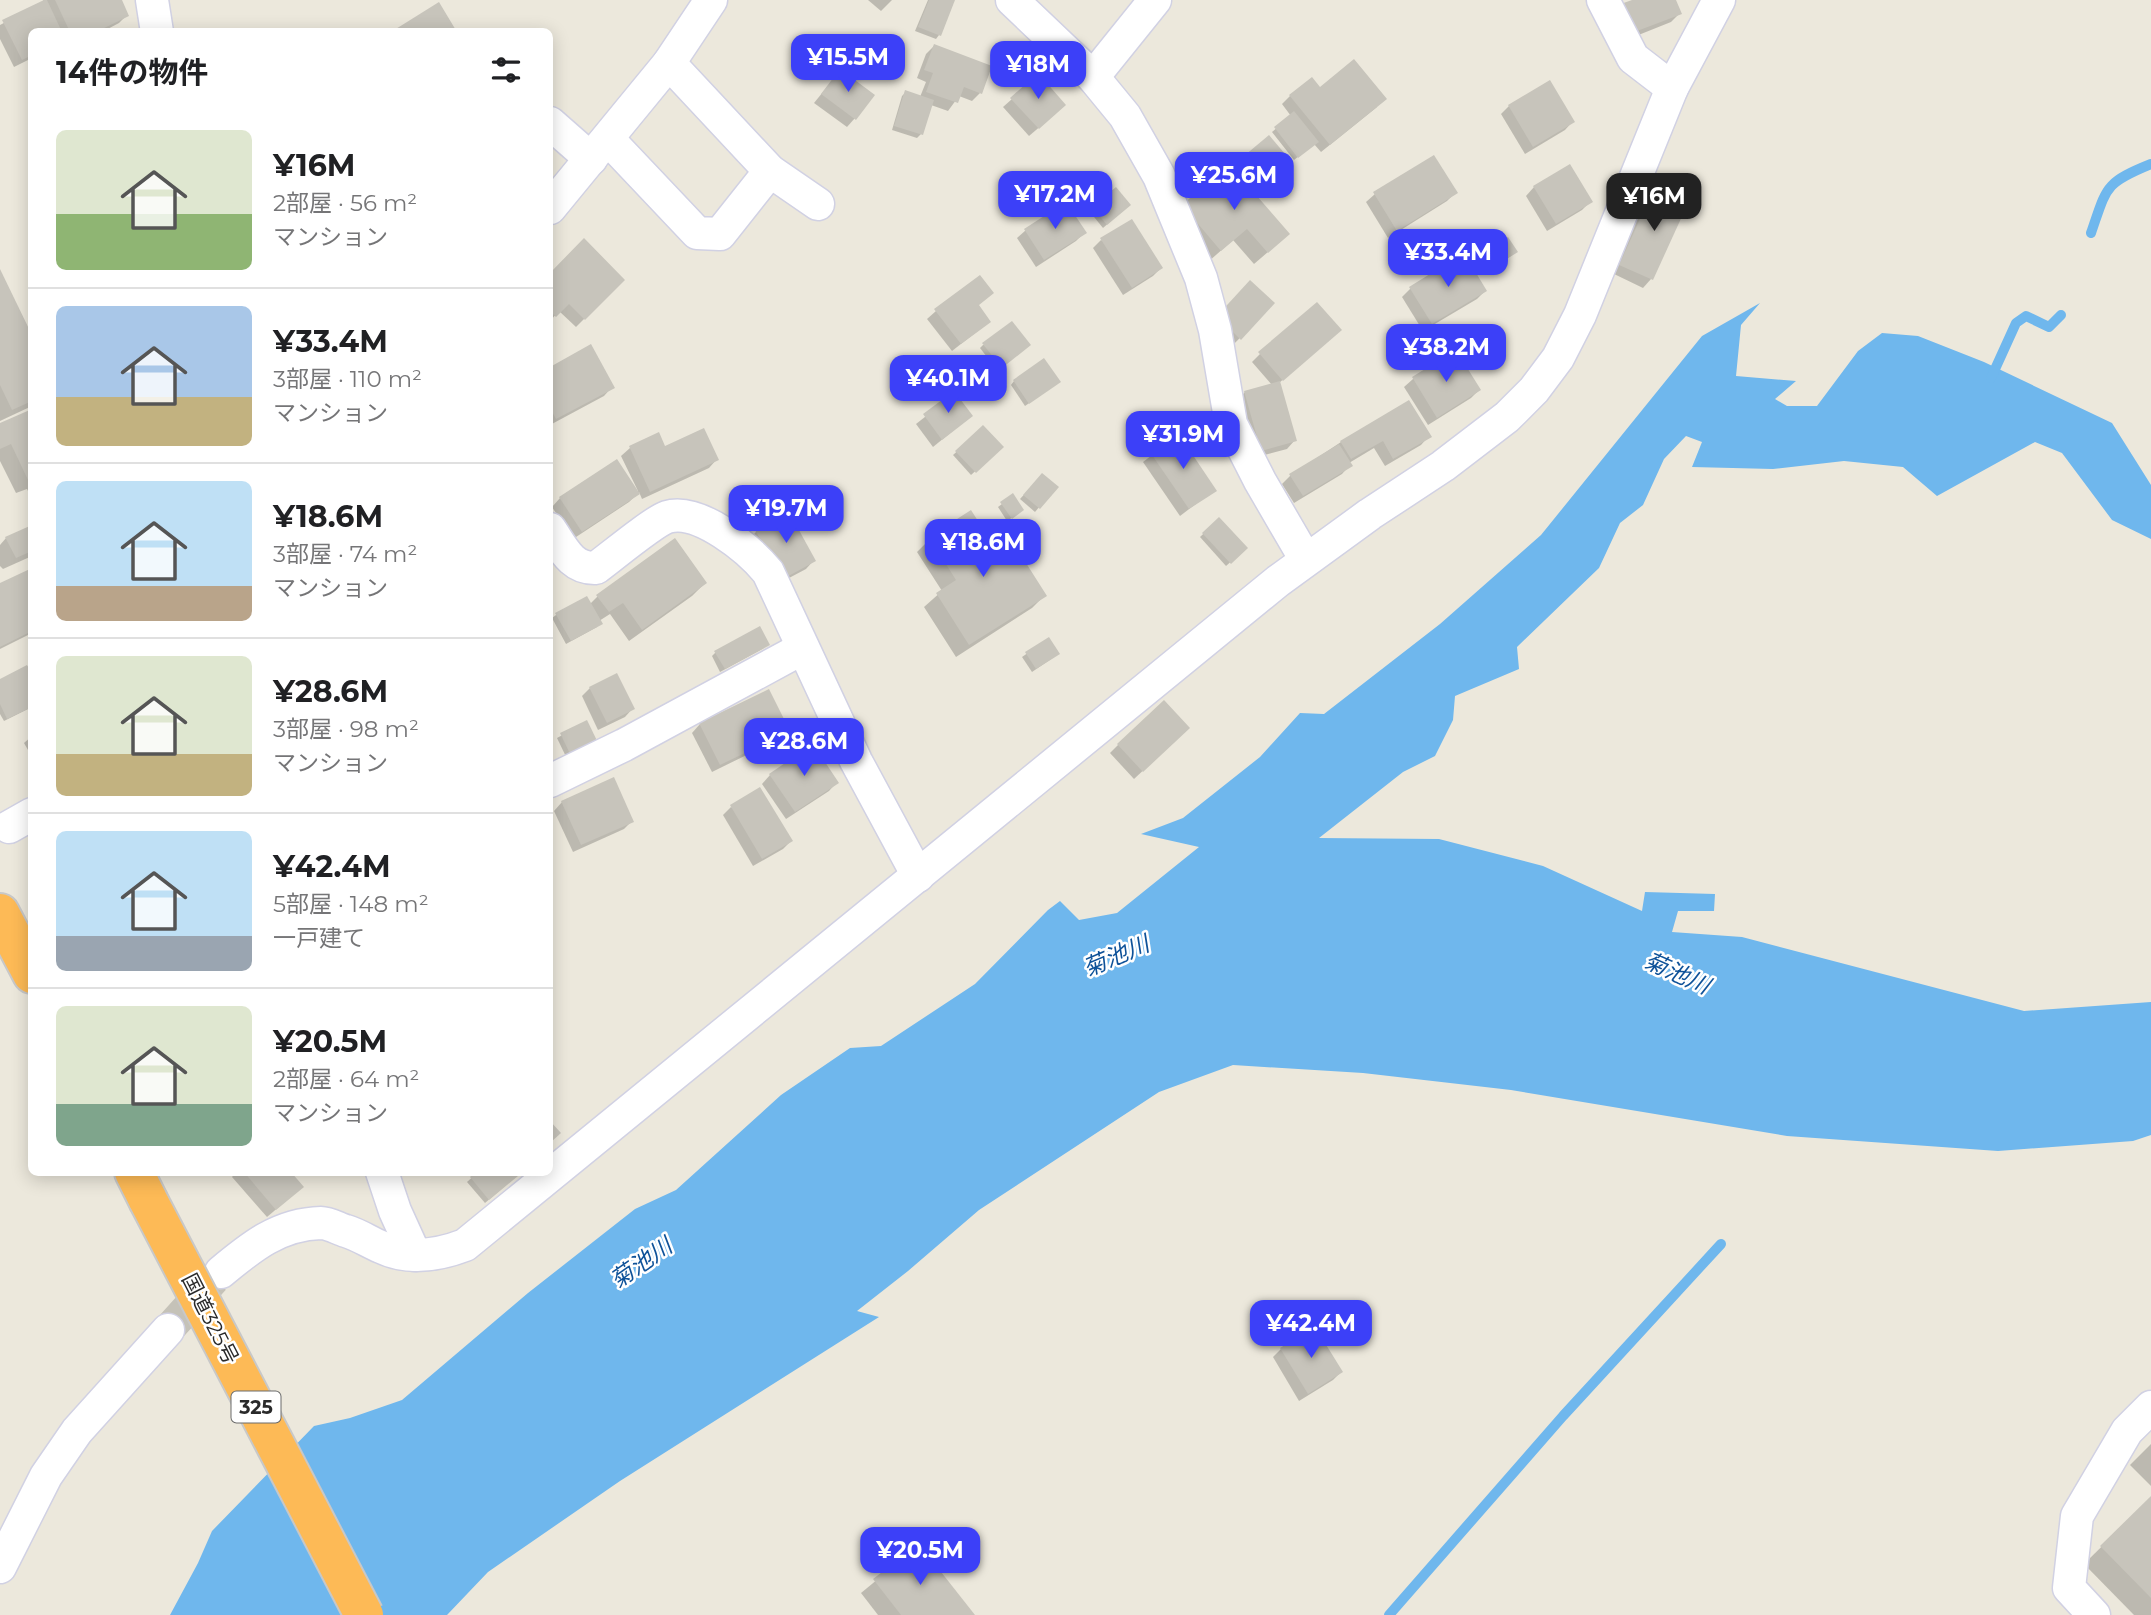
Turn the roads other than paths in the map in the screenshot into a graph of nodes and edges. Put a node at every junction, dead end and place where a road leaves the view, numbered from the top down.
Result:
1 (152, 0) edge
2 (711, 0) edge
3 (1155, 0) edge
4 (1603, 0) edge
5 (1718, 0) edge
6 (1026, 5) edge
7 (156, 28) edge
8 (669, 63) junction
9 (1093, 77) junction
10 (1672, 88) junction
11 (553, 124) edge
12 (599, 149) junction
13 (771, 171) junction
14 (553, 204) edge
15 (818, 204) dead end
16 (553, 533) edge
17 (1306, 559) junction
18 (803, 648) junction
19 (553, 779) edge
20 (918, 877) junction
21 (0, 912) edge
22 (28, 966) edge
23 (553, 1174) edge
24 (383, 1176) edge
25 (550, 1176) edge
26 (141, 1186) edge
27 (415, 1255) junction
28 (221, 1272) tunnel mouth
29 (168, 1330) tunnel mouth
30 (2151, 1407) edge
31 (0, 1567) edge
32 (2085, 1613) edge
33 (364, 1615) edge

1 - 7 street
2 - 8 street
3 - 9 street
4 - 10 street
5 - 10 street
6 - 9 street
8 - 12 street
8 - 13 street
9 - 17 street
10 - 17 street
11 - 12 street
12 - 13 street
12 - 14 street
13 - 15 street
16 - 18 street
17 - 20 street
18 - 19 street
18 - 20 street
20 - 23 street
21 - 22 highway
24 - 27 street
25 - 27 street
26 - 33 highway, 国道325号 / 325, bridge
27 - 28 street
29 - 31 street
30 - 32 street

